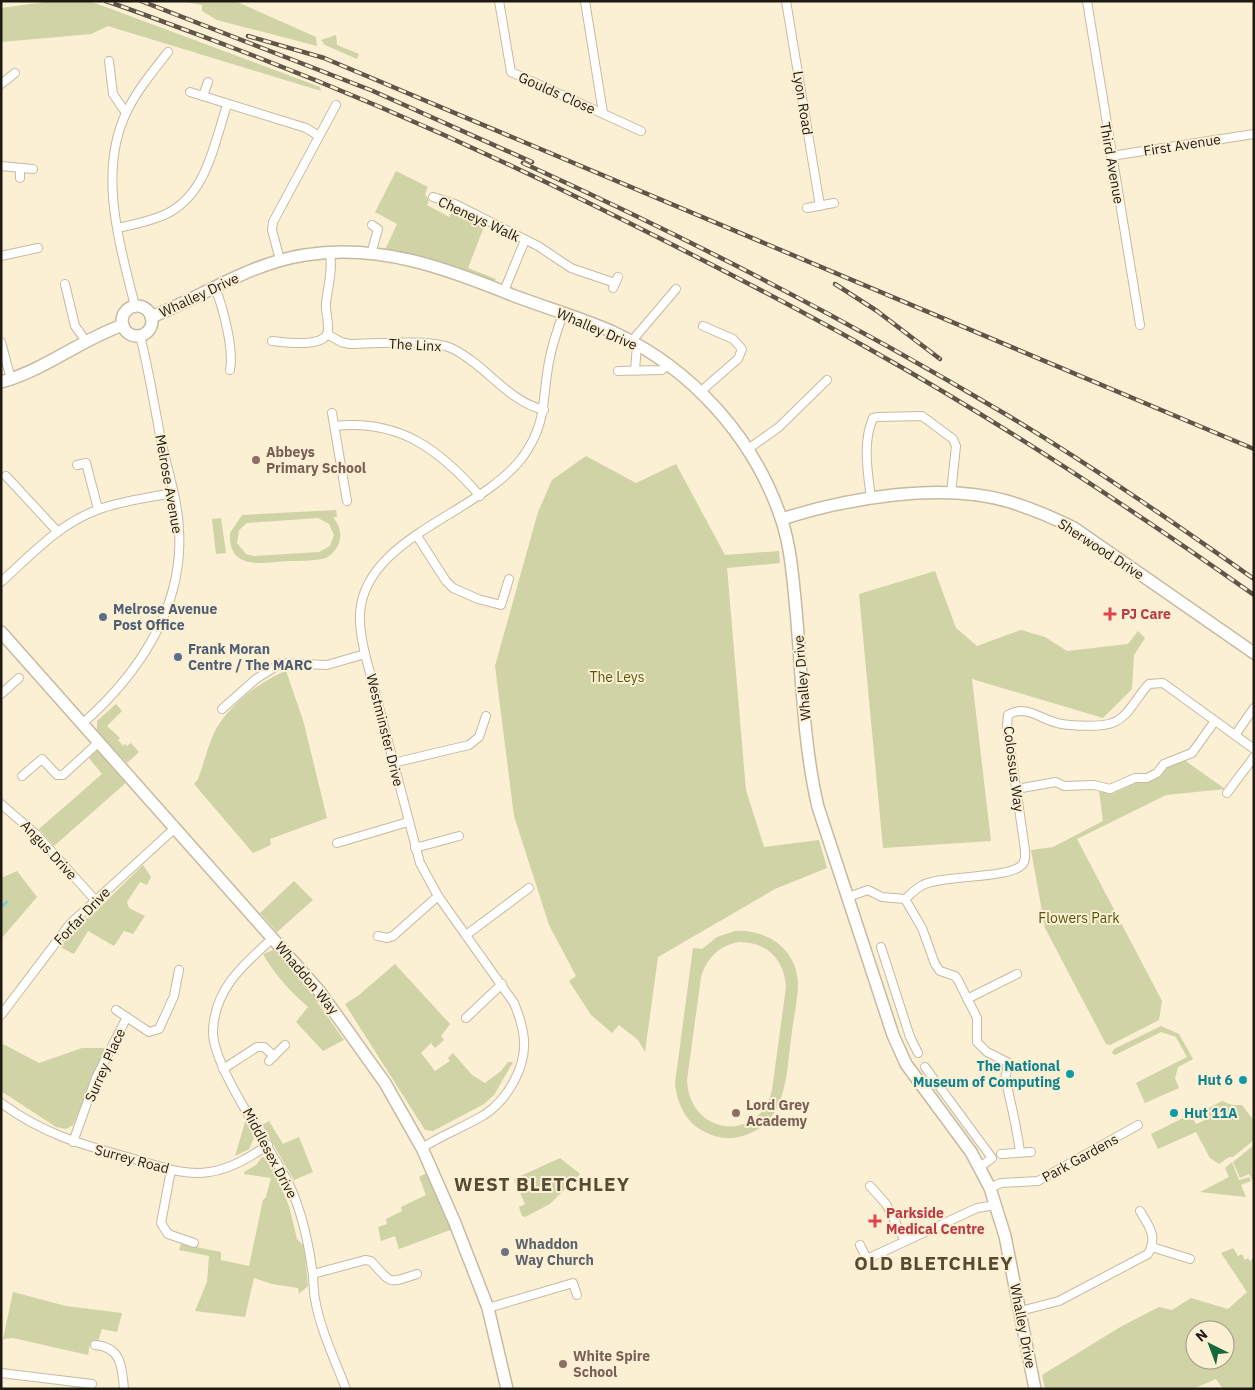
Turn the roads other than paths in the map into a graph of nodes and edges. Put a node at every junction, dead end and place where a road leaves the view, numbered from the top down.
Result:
1 (499, 1) edge
2 (585, 1) edge
3 (786, 1) edge
4 (1087, 1) edge
5 (168, 52) dead end
6 (109, 61) dead end
7 (15, 73) dead end
8 (3, 80) edge
9 (208, 82) dead end
10 (190, 92) dead end
11 (203, 96) junction
12 (226, 105) junction
13 (336, 106) dead end
14 (126, 113) junction
15 (603, 113) junction
16 (641, 131) dead end
17 (1254, 134) edge
18 (319, 136) junction
19 (1110, 156) junction
20 (1, 166) edge
21 (20, 168) junction
22 (33, 169) dead end
23 (20, 178) dead end
24 (433, 197) dead end
25 (834, 204) dead end
26 (820, 206) junction
27 (807, 208) dead end
28 (372, 225) dead end
29 (118, 228) junction
30 (525, 240) junction
31 (38, 248) dead end
32 (330, 253) junction
33 (371, 254) junction
34 (1, 256) edge
35 (280, 260) junction
36 (615, 283) dead end
37 (65, 284) dead end
38 (215, 287) junction
39 (676, 289) dead end
40 (504, 291) junction
41 (134, 306) junction
42 (563, 314) junction
43 (151, 317) junction
44 (1140, 324) dead end
45 (123, 325) junction
46 (703, 326) dead end
47 (327, 334) junction
48 (140, 336) junction
49 (86, 341) junction
50 (272, 341) dead end
51 (1, 342) edge
52 (634, 343) junction
53 (668, 365) junction
54 (230, 370) dead end
55 (635, 370) junction
56 (618, 371) dead end
57 (6, 380) edge
58 (827, 380) dead end
59 (700, 392) junction
60 (544, 410) junction
61 (332, 414) dead end
62 (335, 426) junction
63 (748, 449) junction
64 (76, 465) dead end
65 (6, 476) dead end
66 (172, 493) junction
67 (951, 493) junction
68 (480, 496) junction
69 (871, 500) junction
70 (347, 501) dead end
71 (98, 509) junction
72 (782, 519) junction
73 (58, 531) junction
74 (417, 536) junction
75 (509, 579) dead end
76 (1, 582) edge
77 (1, 632) edge
78 (1254, 653) edge
79 (365, 654) junction
80 (19, 678) dead end
81 (1, 694) edge
82 (1254, 708) edge
83 (222, 709) dead end
84 (486, 716) dead end
85 (1215, 722) junction
86 (82, 724) junction
87 (1235, 735) junction
88 (99, 742) junction
89 (1254, 749) edge
90 (1254, 757) edge
91 (393, 763) junction
92 (22, 776) dead end
93 (1016, 789) junction
94 (1227, 793) dead end
95 (1, 804) edge
96 (408, 822) junction
97 (175, 828) junction
98 (459, 836) dead end
99 (337, 843) dead end
100 (415, 848) junction
101 (530, 888) dead end
102 (438, 896) junction
103 (848, 896) junction
104 (904, 899) junction
105 (95, 900) junction
106 (466, 935) junction
107 (378, 936) dead end
108 (273, 938) junction
109 (881, 947) dead end
110 (179, 970) dead end
111 (1017, 974) dead end
112 (502, 984) junction
113 (967, 999) junction
114 (898, 1000) junction
115 (882, 1004) junction
116 (116, 1010) dead end
117 (1, 1015) edge
118 (127, 1017) junction
119 (466, 1018) dead end
120 (285, 1045) dead end
121 (918, 1052) dead end
122 (925, 1067) dead end
123 (223, 1069) junction
124 (4, 1104) edge
125 (1, 1114) edge
126 (1138, 1125) dead end
127 (73, 1142) junction
128 (268, 1145) junction
129 (422, 1148) junction
130 (1020, 1152) junction
131 (1031, 1152) dead end
132 (996, 1156) junction
133 (980, 1167) junction
134 (171, 1170) junction
135 (870, 1186) dead end
136 (990, 1188) junction
137 (996, 1204) junction
138 (1140, 1211) dead end
139 (905, 1241) junction
140 (194, 1243) dead end
141 (860, 1245) dead end
142 (1152, 1247) junction
143 (1190, 1259) dead end
144 (313, 1274) junction
145 (417, 1274) dead end
146 (577, 1295) dead end
147 (488, 1308) junction
148 (1020, 1311) junction
149 (95, 1345) dead end
150 (1, 1373) edge
151 (44, 1379) junction
152 (92, 1384) dead end
153 (43, 1389) edge
154 (124, 1389) edge
155 (346, 1389) edge
156 (507, 1389) edge
157 (1035, 1389) edge

1 - 15 street, Goulds Close
2 - 15 street
3 - 26 street, Lyon Road
4 - 19 street, Third Avenue
5 - 14 street
6 - 14 street
7 - 8 street
9 - 11 street
10 - 11 street
11 - 12 street
12 - 18 street
12 - 29 street
13 - 18 street
14 - 29 street
15 - 16 street, Goulds Close
17 - 19 street, First Avenue
18 - 35 street
19 - 44 street, Third Avenue
20 - 21 street
21 - 22 street
21 - 23 street
24 - 30 street, Cheneys Walk
25 - 26 street
26 - 27 street
28 - 33 street
29 - 41 street
30 - 36 street, Cheneys Walk
30 - 40 street, Cheneys Walk
31 - 34 street
32 - 33 street, Whalley Drive
32 - 35 street, Whalley Drive
32 - 47 street
33 - 40 street, Whalley Drive
35 - 38 street, Whalley Drive
37 - 49 street
38 - 43 street, Whalley Drive
38 - 54 street
39 - 52 street
40 - 42 street, Whalley Drive
41 - 43 street
41 - 45 street
42 - 52 street, Whalley Drive
42 - 60 street, Westminster Drive
43 - 48 street
45 - 48 street
45 - 49 street
46 - 59 street
47 - 50 street
47 - 60 street, The Linx
48 - 66 street, Melrose Avenue
49 - 57 street
51 - 57 street
52 - 53 street, Whalley Drive
52 - 55 street
53 - 55 street
53 - 59 street, Whalley Drive
55 - 56 street
58 - 63 street
59 - 63 street, Whalley Drive
60 - 68 street, Westminster Drive
61 - 62 street
62 - 68 street
62 - 70 street
63 - 72 street, Whalley Drive
64 - 71 street
65 - 73 street
66 - 71 street
66 - 86 street, Melrose Avenue
67 - 69 street, Sherwood Drive
67 - 69 street
67 - 78 street, Sherwood Drive
68 - 74 street, Westminster Drive
69 - 72 street, Sherwood Drive
71 - 73 street
72 - 103 street, Whalley Drive
73 - 76 street
74 - 75 street
74 - 79 street, Westminster Drive
77 - 86 street, Whaddon Way
79 - 83 street
79 - 91 street, Westminster Drive
80 - 81 street
82 - 87 street
84 - 91 street
85 - 87 street, Colossus Way
85 - 93 street
85 - 93 street, Colossus Way
86 - 88 street, Whaddon Way
87 - 89 street, Colossus Way
88 - 92 street
88 - 97 street, Whaddon Way
90 - 94 street
91 - 96 street, Westminster Drive
93 - 104 street, Colossus Way
95 - 105 street, Angus Drive
96 - 99 street
96 - 100 street, Westminster Drive
97 - 105 street, Forfar Drive
97 - 108 street, Whaddon Way
98 - 100 street
100 - 102 street, Westminster Drive
101 - 106 street
102 - 106 street, Westminster Drive
102 - 107 street
103 - 104 street
103 - 115 street, Whalley Drive
104 - 113 street
105 - 117 street, Forfar Drive
106 - 112 street, Westminster Drive
108 - 123 street, Middlesex Drive
108 - 129 street, Whaddon Way
109 - 114 street
110 - 118 street, Surrey Place
111 - 113 street
112 - 119 street
112 - 129 street, Westminster Drive
113 - 130 street
114 - 115 street
114 - 121 street
115 - 133 street, Whalley Drive
116 - 118 street, Surrey Place
118 - 127 street, Surrey Place
120 - 123 street
122 - 132 street
123 - 128 street, Middlesex Drive
124 - 125 street
124 - 127 street, Surrey Road
126 - 136 street, Park Gardens
127 - 134 street, Surrey Road
128 - 134 street, Surrey Road
128 - 144 street, Middlesex Drive
129 - 147 street, Whaddon Way
130 - 131 street
130 - 132 street
132 - 133 street
133 - 136 street, Whalley Drive
134 - 140 street
135 - 139 street
136 - 137 street, Whalley Drive
137 - 139 street
137 - 148 street, Whalley Drive
138 - 142 street
139 - 141 street
142 - 143 street
142 - 148 street
144 - 145 street
144 - 155 street, Middlesex Drive
146 - 147 street
147 - 156 street, Whaddon Way
148 - 157 street, Whalley Drive
149 - 154 street
150 - 151 street
151 - 152 street
151 - 153 street

